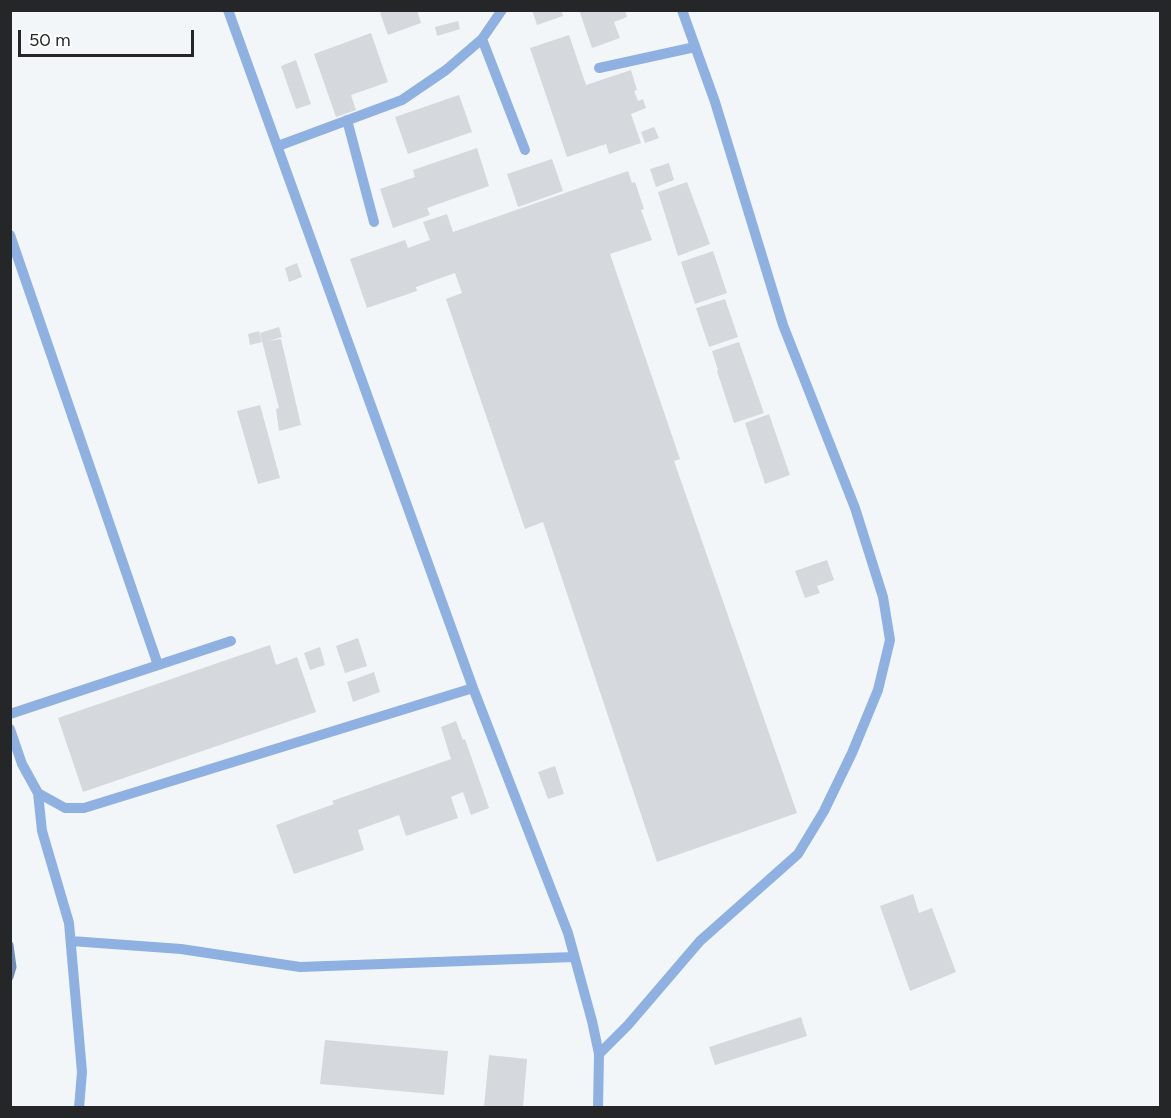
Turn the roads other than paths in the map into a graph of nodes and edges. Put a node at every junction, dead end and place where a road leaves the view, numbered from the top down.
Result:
1 (228, 10) edge
2 (502, 10) edge
3 (682, 10) edge
4 (482, 39) junction
5 (695, 47) junction
6 (599, 68) dead end
7 (347, 120) junction
8 (278, 146) junction
9 (525, 150) dead end
10 (374, 222) dead end
11 (10, 235) edge
12 (231, 641) dead end
13 (158, 665) junction
14 (473, 688) junction
15 (10, 714) edge
16 (10, 729) edge
17 (38, 793) junction
18 (71, 941) junction
19 (573, 957) junction
20 (599, 1054) junction
21 (79, 1107) edge
22 (598, 1107) edge

1 - 8 lane
2 - 4 lane
3 - 5 lane
4 - 7 lane
4 - 9 lane
5 - 6 lane
5 - 20 lane
7 - 8 lane
7 - 10 lane
8 - 14 lane
11 - 13 lane
12 - 13 lane
13 - 15 lane
14 - 17 lane
14 - 19 lane
16 - 17 lane
17 - 18 lane
18 - 19 lane
18 - 21 lane
19 - 20 lane
20 - 22 lane

